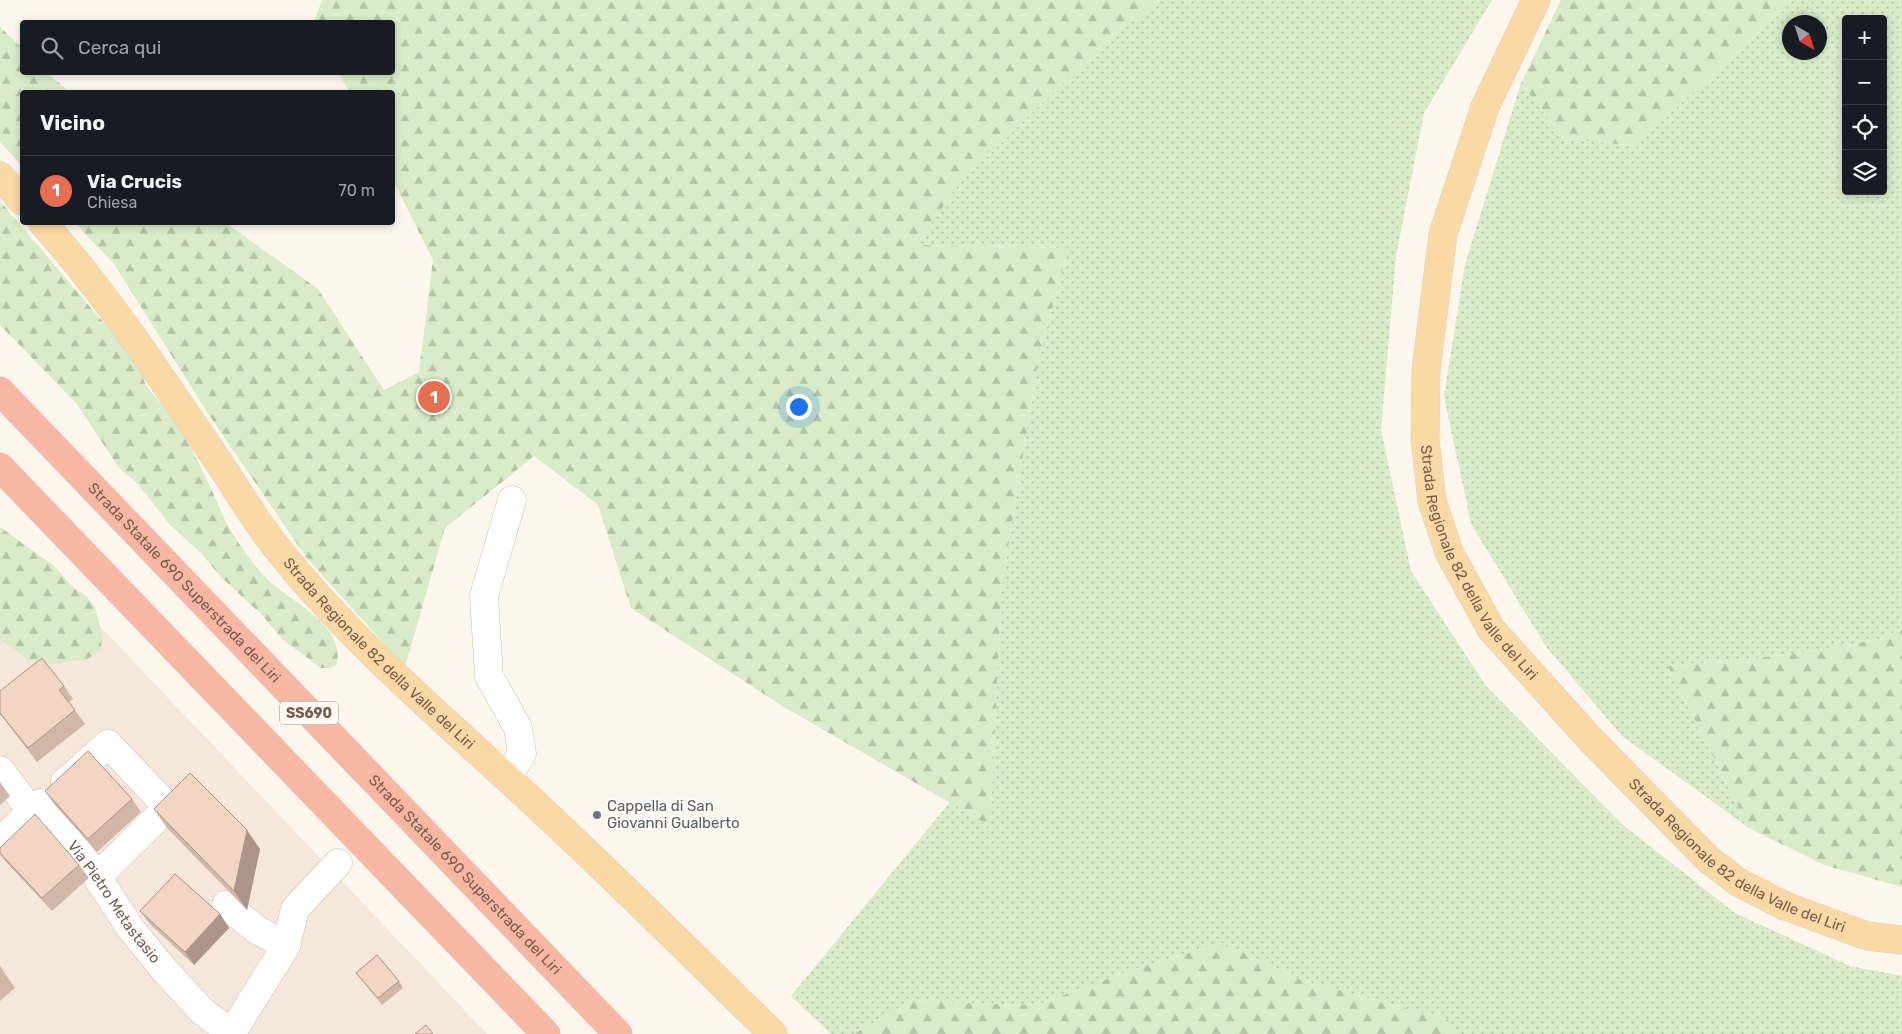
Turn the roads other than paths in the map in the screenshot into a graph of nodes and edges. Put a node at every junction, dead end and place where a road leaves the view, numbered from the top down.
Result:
1 (1536, 0) edge
2 (0, 176) edge
3 (20, 199) edge
4 (45, 225) edge
5 (0, 391) edge
6 (0, 467) edge
7 (512, 500) dead end
8 (0, 770) edge
9 (507, 778) junction
10 (36, 808) junction
11 (0, 841) edge
12 (338, 863) dead end
13 (97, 877) junction
14 (226, 905) edge
15 (1902, 940) edge
16 (286, 946) junction
17 (231, 1033) edge
18 (546, 1034) edge
19 (618, 1034) edge
20 (773, 1034) edge

1 - 15 main road, Strada Regionale 82 della Valle del Liri
2 - 3 main road
4 - 9 main road, Strada Regionale 82 della Valle del Liri
5 - 19 highway, Strada Statale 690 Superstrada del Liri / SS690
6 - 18 highway
7 - 9 street
8 - 10 street, Via Pietro Metastasio
9 - 20 main road, Strada Regionale 82 della Valle del Liri
10 - 11 street
10 - 13 street, Via Pietro Metastasio
10 - 13 street
12 - 16 street
13 - 17 street, Via Pietro Metastasio
14 - 16 street
16 - 17 street

